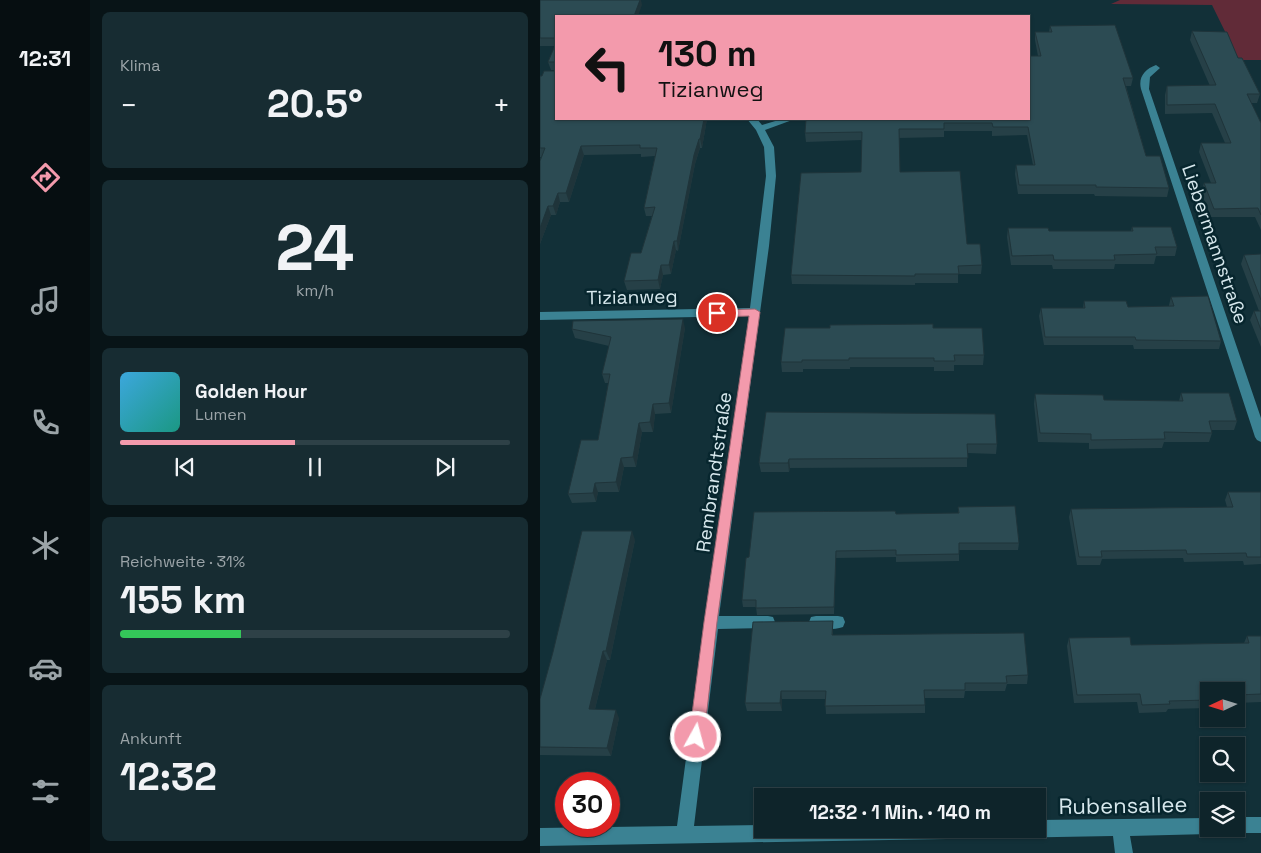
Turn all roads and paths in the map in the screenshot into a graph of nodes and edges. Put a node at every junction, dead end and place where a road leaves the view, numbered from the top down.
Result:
1 (1156, 68) dead end
2 (783, 120) edge
3 (756, 124) edge
4 (755, 312) junction
5 (540, 316) edge
6 (1261, 437) edge
7 (711, 622) junction
8 (780, 622) edge
9 (799, 622) edge
10 (838, 622) dead end
11 (1245, 825) edge
12 (1261, 825) edge
13 (1200, 826) edge
14 (1120, 827) junction
15 (1046, 829) edge
16 (754, 833) edge
17 (684, 834) junction
18 (540, 837) edge
19 (1124, 853) edge

1 - 6 street, Liebermannstraße
2 - 3 street
3 - 4 street, Rembrandtstraße
4 - 5 street, Tizianweg
4 - 7 street, Rembrandtstraße
7 - 8 street
7 - 17 street, Rembrandtstraße
9 - 10 street
11 - 12 street
13 - 14 street, Rubensallee
14 - 15 street, Rubensallee
14 - 19 street
16 - 17 street, Rubensallee
17 - 18 street, Rubensallee

